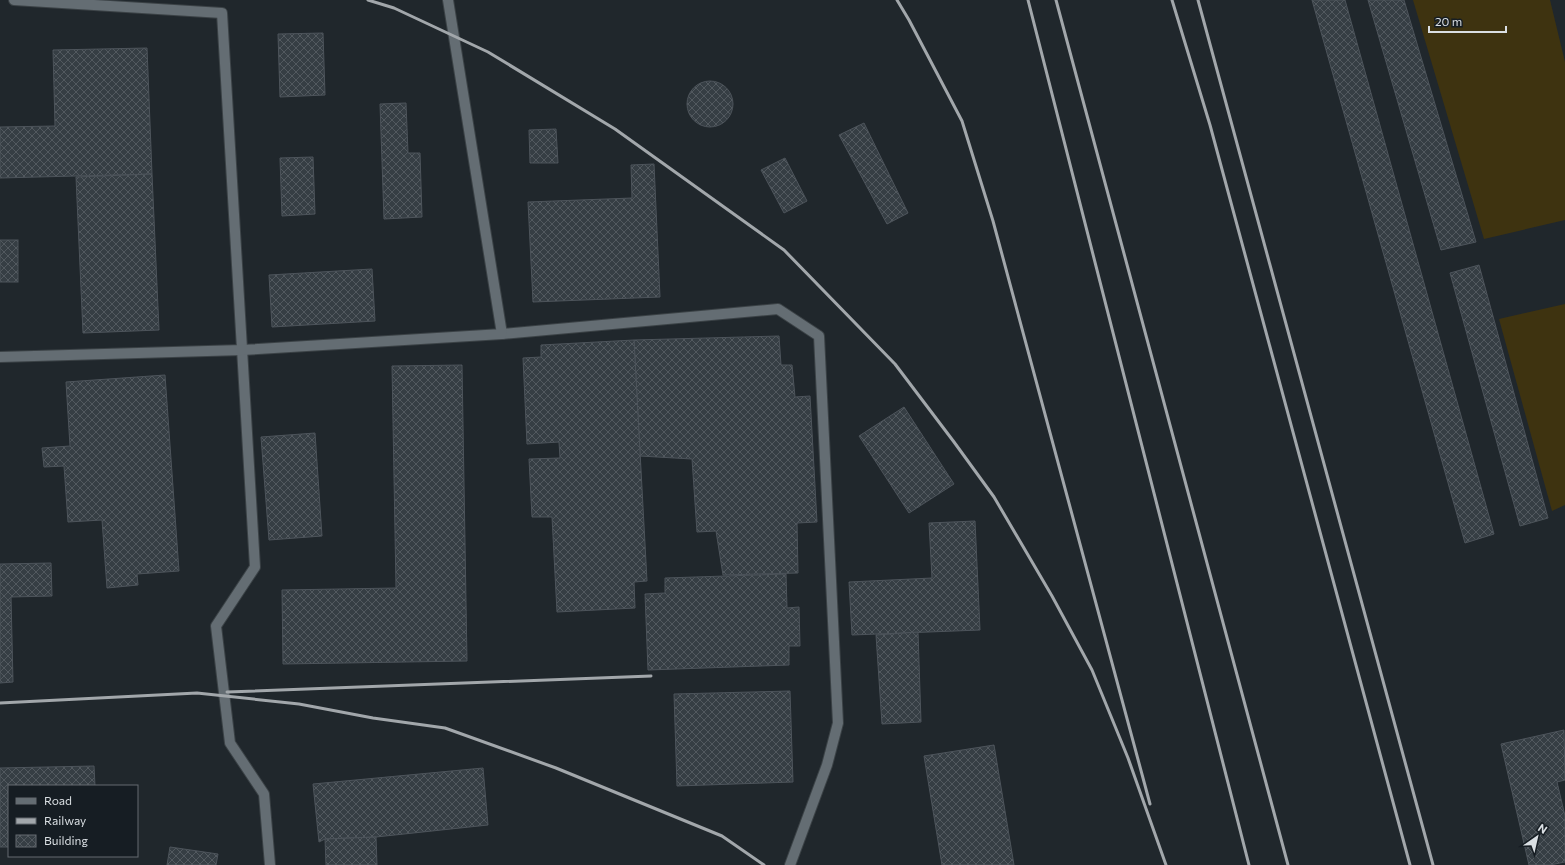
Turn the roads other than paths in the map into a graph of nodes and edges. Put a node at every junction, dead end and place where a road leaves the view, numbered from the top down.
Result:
1 (14, 0) edge
2 (448, 0) edge
3 (502, 334) junction
4 (242, 350) junction
5 (0, 357) edge
6 (270, 865) edge
7 (790, 865) edge

1 - 4 lane
2 - 3 lane
3 - 4 lane
3 - 7 lane
4 - 5 lane
4 - 6 lane

